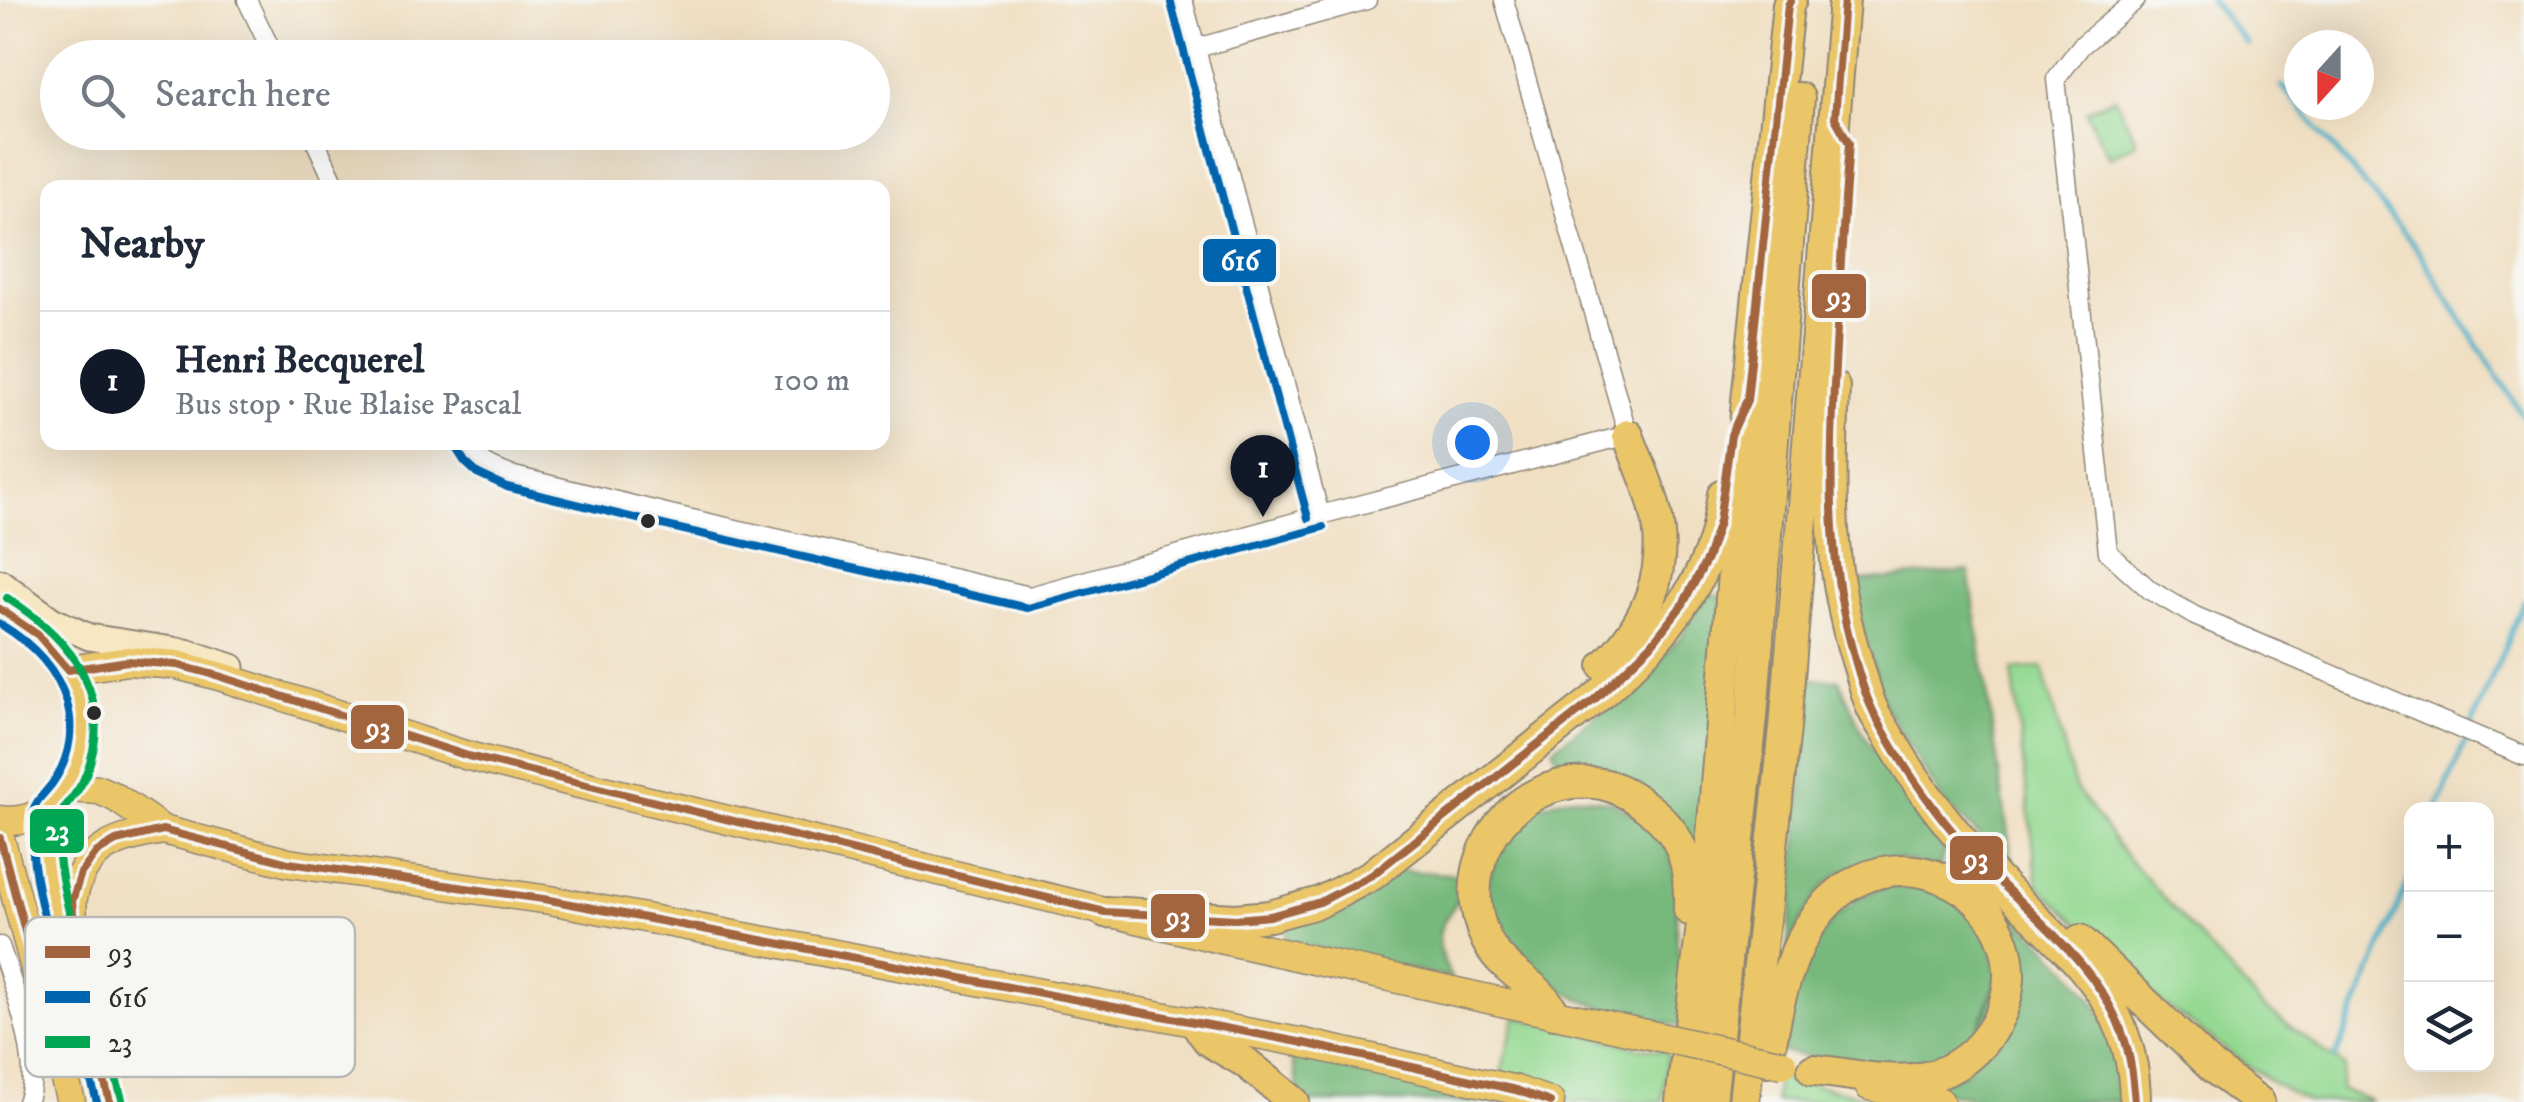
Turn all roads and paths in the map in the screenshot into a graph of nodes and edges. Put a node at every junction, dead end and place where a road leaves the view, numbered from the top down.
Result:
1 (247, 0) edge
2 (1182, 0) edge
3 (1367, 0) edge
4 (1504, 0) edge
5 (1791, 0) edge
6 (1806, 0) edge
7 (1844, 0) edge
8 (2136, 0) edge
9 (266, 40) edge
10 (1197, 48) junction
11 (1835, 118) junction
12 (319, 150) edge
13 (333, 180) edge
14 (1747, 400) junction
15 (1628, 436) junction
16 (472, 450) edge
17 (1320, 515) junction
18 (0, 582) edge
19 (0, 609) edge
20 (68, 670) junction
21 (1595, 699) junction
22 (328, 711) junction
23 (2524, 756) edge
24 (67, 788) junction
25 (45, 811) junction
26 (0, 820) edge
27 (163, 830) junction
28 (0, 838) edge
29 (1994, 876) junction
30 (1105, 912) junction
31 (57, 917) edge
32 (73, 917) edge
33 (25, 931) edge
34 (1700, 944) junction
35 (0, 946) edge
36 (1555, 1013) junction
37 (1195, 1023) junction
38 (25, 1035) edge
39 (1798, 1067) junction
40 (33, 1077) edge
41 (64, 1077) edge
42 (103, 1077) edge
43 (1745, 1094) edge
44 (2136, 1100) edge
45 (26, 1102) edge
46 (71, 1102) edge
47 (110, 1102) edge
48 (1294, 1102) edge
49 (1550, 1102) edge
50 (1680, 1102) edge
51 (1711, 1102) edge
52 (1940, 1102) edge
53 (2259, 1102) edge

1 - 9 street
2 - 10 street
3 - 10 street
4 - 15 street
5 - 14 highway
6 - 51 highway
7 - 11 highway
8 - 23 street
10 - 17 street
11 - 29 highway
11 - 43 highway
12 - 13 street
14 - 21 highway
14 - 34 highway
15 - 17 street
15 - 21 highway
16 - 17 street
18 - 22 main road
19 - 20 main road
20 - 22 main road
20 - 24 main road
21 - 30 highway
22 - 30 main road
24 - 25 main road
24 - 27 main road
25 - 26 main road
25 - 31 main road
27 - 32 main road
27 - 37 main road
28 - 33 main road
29 - 44 highway
29 - 53 highway
30 - 36 main road
34 - 36 highway
34 - 50 highway
35 - 38 street
36 - 39 main road, bridge
37 - 48 highway
37 - 49 main road
39 - 43 highway
39 - 52 main road
40 - 45 street
41 - 46 main road
42 - 47 main road

